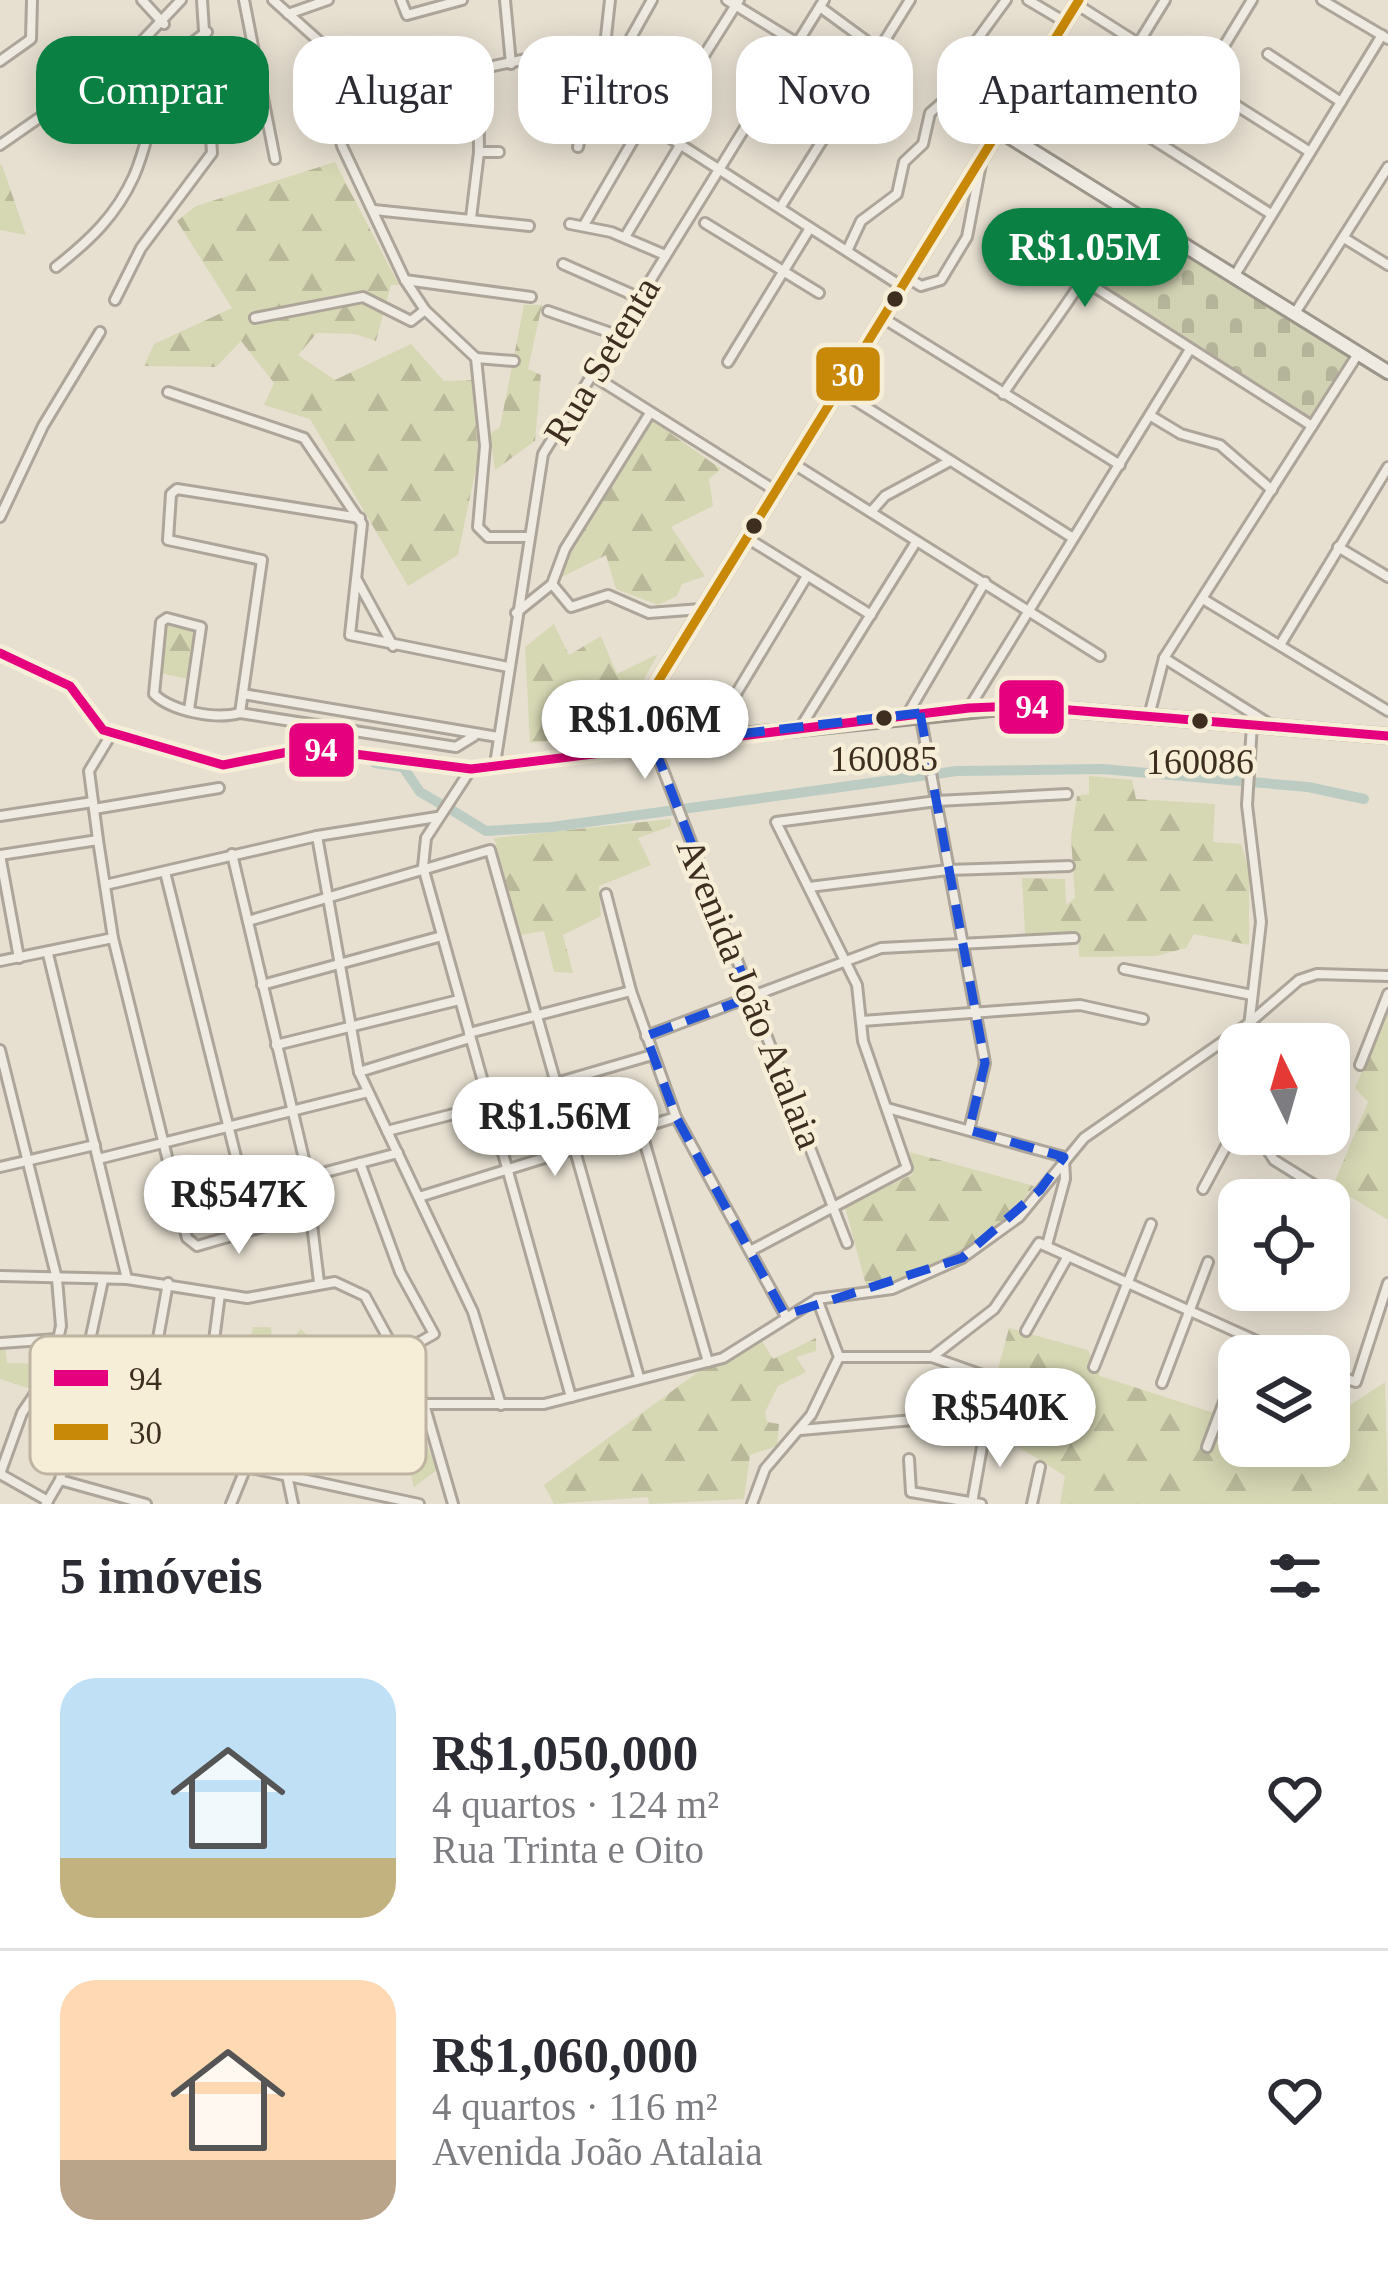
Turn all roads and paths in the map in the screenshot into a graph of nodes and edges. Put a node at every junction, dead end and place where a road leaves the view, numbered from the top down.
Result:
1 (32, 0) edge
2 (142, 0) edge
3 (181, 0) edge
4 (202, 0) edge
5 (244, 0) edge
6 (273, 0) edge
7 (328, 0) edge
8 (462, 0) edge
9 (505, 0) edge
10 (610, 0) edge
11 (652, 0) edge
12 (910, 0) edge
13 (1006, 0) edge
14 (1028, 0) edge
15 (1165, 0) edge
16 (1252, 0) edge
17 (1322, 0) edge
18 (734, 2) edge
19 (1078, 2) edge
20 (822, 3) edge
21 (401, 4) edge
22 (288, 14) junction
23 (1065, 22) junction
24 (164, 24) junction
25 (207, 32) junction
26 (605, 36) edge
27 (631, 36) edge
28 (787, 36) edge
29 (802, 36) edge
30 (862, 36) edge
31 (889, 36) edge
32 (1056, 36) edge
33 (1127, 36) edge
34 (1143, 36) edge
35 (1230, 36) edge
36 (1385, 37) edge
37 (712, 38) edge
38 (1268, 54) dead end
39 (0, 61) edge
40 (518, 62) edge
41 (511, 64) junction
42 (494, 68) edge
43 (1341, 102) junction
44 (1240, 107) edge
45 (736, 142) edge
46 (479, 144) edge
47 (579, 144) edge
48 (631, 144) edge
49 (674, 144) edge
50 (821, 144) edge
51 (990, 144) edge
52 (1022, 144) edge
53 (1161, 144) edge
54 (0, 145) edge
55 (578, 147) dead end
56 (679, 147) junction
57 (479, 152) junction
58 (499, 152) dead end
59 (1310, 152) junction
60 (982, 158) junction
61 (275, 159) dead end
62 (1388, 167) edge
63 (718, 171) junction
64 (1122, 205) junction
65 (780, 208) junction
66 (373, 210) junction
67 (1271, 214) junction
68 (471, 218) junction
69 (570, 224) dead end
70 (705, 224) dead end
71 (584, 225) junction
72 (529, 226) dead end
73 (810, 228) junction
74 (625, 237) junction
75 (1344, 238) junction
76 (847, 251) junction
77 (665, 255) junction
78 (563, 265) dead end
79 (1388, 265) edge
80 (56, 267) dead end
81 (784, 271) junction
82 (1235, 275) junction
83 (404, 280) junction
84 (1085, 281) junction
85 (905, 282) junction
86 (819, 292) dead end
87 (531, 297) dead end
88 (640, 298) junction
89 (115, 300) dead end
90 (425, 310) junction
91 (548, 311) dead end
92 (1295, 313) junction
93 (255, 318) dead end
94 (883, 318) junction
95 (100, 332) dead end
96 (617, 335) junction
97 (1189, 351) junction
98 (1358, 354) junction
99 (476, 358) junction
100 (514, 361) dead end
101 (728, 362) dead end
102 (1388, 372) edge
103 (592, 375) junction
104 (839, 389) junction
105 (168, 392) dead end
106 (1003, 394) junction
107 (650, 413) junction
108 (1151, 416) junction
109 (1312, 426) junction
110 (950, 461) junction
111 (793, 463) junction
112 (1120, 465) junction
113 (1388, 469) edge
114 (1272, 490) junction
115 (776, 491) junction
116 (871, 512) junction
117 (0, 517) edge
118 (360, 518) junction
119 (527, 537) junction
120 (747, 538) junction
121 (1073, 538) junction
122 (916, 542) junction
123 (1338, 548) junction
124 (807, 576) junction
125 (1388, 578) edge
126 (356, 579) junction
127 (985, 582) junction
128 (552, 584) junction
129 (1202, 598) junction
130 (706, 608) junction
131 (1029, 610) junction
132 (516, 614) junction
133 (871, 615) junction
134 (1280, 645) junction
135 (393, 646) junction
136 (0, 653) edge
137 (1100, 656) dead end
138 (1165, 658) junction
139 (508, 667) junction
140 (243, 694) junction
141 (969, 707) junction
142 (189, 710) junction
143 (1388, 711) edge
144 (240, 713) junction
145 (913, 714) junction
146 (1149, 718) junction
147 (1252, 724) junction
148 (1272, 726) junction
149 (800, 728) junction
150 (112, 733) junction
151 (474, 736) junction
152 (1388, 736) edge
153 (498, 737) junction
154 (710, 738) junction
155 (653, 744) junction
156 (617, 748) junction
157 (495, 764) junction
158 (471, 769) junction
159 (219, 788) dead end
160 (1066, 794) dead end
161 (938, 801) junction
162 (94, 806) junction
163 (0, 816) edge
164 (437, 818) junction
165 (317, 836) junction
166 (98, 840) junction
167 (232, 854) junction
168 (0, 855) edge
169 (1069, 866) dead end
170 (423, 867) junction
171 (948, 870) junction
172 (165, 872) junction
173 (105, 885) junction
174 (809, 886) junction
175 (606, 894) dead end
176 (327, 897) junction
177 (13, 921) junction
178 (248, 921) junction
179 (0, 923) edge
180 (442, 936) junction
181 (113, 938) junction
182 (1074, 938) dead end
183 (963, 943) junction
184 (48, 954) junction
185 (19, 958) junction
186 (846, 958) junction
187 (0, 961) edge
188 (338, 966) junction
189 (1124, 969) dead end
190 (1388, 976) edge
191 (262, 986) junction
192 (631, 991) junction
193 (1388, 994) edge
194 (1252, 995) junction
195 (751, 997) junction
196 (459, 1000) junction
197 (977, 1010) junction
198 (536, 1017) junction
199 (1143, 1019) dead end
200 (862, 1021) junction
201 (1248, 1023) edge
202 (1249, 1023) edge
203 (350, 1031) junction
204 (470, 1036) junction
205 (646, 1036) junction
206 (276, 1046) junction
207 (1218, 1046) edge
208 (0, 1050) edge
209 (652, 1055) junction
210 (1360, 1066) dead end
211 (359, 1072) junction
212 (556, 1083) junction
213 (368, 1092) junction
214 (5, 1097) edge
215 (489, 1105) junction
216 (887, 1108) junction
217 (292, 1114) junction
218 (676, 1117) junction
219 (228, 1128) junction
220 (388, 1130) junction
221 (641, 1130) junction
222 (969, 1130) junction
223 (163, 1144) junction
224 (94, 1145) junction
225 (574, 1151) junction
226 (398, 1154) junction
227 (1221, 1155) edge
228 (1271, 1155) edge
229 (1064, 1157) junction
230 (98, 1159) junction
231 (26, 1162) junction
232 (360, 1163) junction
233 (0, 1167) edge
234 (506, 1169) junction
235 (307, 1177) junction
236 (1305, 1179) edge
237 (1202, 1189) dead end
238 (419, 1197) junction
239 (247, 1201) dead end
240 (836, 1207) junction
241 (310, 1213) junction
242 (1151, 1224) dead end
243 (847, 1243) dead end
244 (1043, 1244) junction
245 (752, 1250) junction
246 (1068, 1256) junction
247 (1208, 1262) dead end
248 (0, 1276) edge
249 (57, 1279) junction
250 (104, 1279) junction
251 (128, 1279) junction
252 (1128, 1281) junction
253 (319, 1282) junction
254 (168, 1283) junction
255 (1388, 1283) edge
256 (220, 1294) junction
257 (817, 1299) junction
258 (1188, 1309) junction
259 (785, 1315) junction
260 (1026, 1330) dead end
261 (1242, 1335) edge
262 (58, 1336) edge
263 (92, 1336) edge
264 (158, 1336) edge
265 (215, 1336) edge
266 (388, 1336) edge
267 (426, 1338) edge
268 (30, 1341) edge
269 (0, 1343) edge
270 (838, 1357) junction
271 (932, 1357) junction
272 (708, 1362) junction
273 (1094, 1367) dead end
274 (639, 1377) junction
275 (992, 1378) dead end
276 (1350, 1382) edge
277 (1162, 1383) dead end
278 (571, 1397) junction
279 (30, 1400) edge
280 (426, 1404) edge
281 (501, 1405) junction
282 (426, 1411) edge
283 (1218, 1418) edge
284 (801, 1430) junction
285 (985, 1430) junction
286 (1051, 1434) dead end
287 (1207, 1447) dead end
288 (909, 1459) dead end
289 (1040, 1468) dead end
290 (0, 1474) edge
291 (61, 1474) edge
292 (243, 1474) edge
293 (282, 1474) edge
294 (287, 1475) junction
295 (60, 1480) junction
296 (359, 1493) junction
297 (47, 1502) edge
298 (972, 1503) edge
299 (146, 1504) edge
300 (231, 1504) edge
301 (293, 1504) edge
302 (362, 1504) edge
303 (419, 1504) edge
304 (453, 1504) edge
305 (752, 1504) edge
306 (981, 1504) edge
307 (1032, 1504) edge

1 - 39 street
2 - 24 street
3 - 24 street
4 - 25 street
5 - 61 street
6 - 22 street
7 - 22 street
8 - 21 street
9 - 41 street
10 - 26 street
11 - 27 street
12 - 31 street
13 - 76 street
14 - 23 street
15 - 34 street
16 - 35 street
17 - 36 street
18 - 28 street
18 - 37 street
19 - 23 main road
19 - 33 street
20 - 29 street, Rua Setenta
20 - 30 street
22 - 66 street
23 - 32 main road
24 - 54 street
25 - 80 street
25 - 89 street
36 - 43 street
38 - 43 street
40 - 41 street
41 - 42 street
43 - 59 street
44 - 59 street
45 - 63 street, Rua Setenta
46 - 57 street
47 - 55 street
48 - 71 street
49 - 56 street
50 - 65 street
51 - 60 main road
52 - 64 main road
53 - 67 street
56 - 63 street
56 - 74 street
57 - 58 street
57 - 68 street
59 - 67 street
60 - 85 main road
60 - 85 street
62 - 75 street
63 - 65 street
63 - 77 street, Rua Setenta
64 - 82 main road
64 - 84 street
65 - 73 street
66 - 68 street
66 - 83 street
67 - 82 street
68 - 72 street
69 - 71 street
70 - 81 street
71 - 74 street
73 - 76 street
73 - 81 street
74 - 77 street
75 - 79 street
75 - 92 street
76 - 85 street
77 - 88 street, Rua Setenta
78 - 88 street
81 - 86 street
81 - 101 street
82 - 92 main road
83 - 87 street
83 - 90 street
84 - 97 street
84 - 106 street
85 - 94 main road
88 - 96 street, Rua Setenta
90 - 93 street
90 - 99 street
91 - 96 street
92 - 98 main road
94 - 104 main road
94 - 106 street
95 - 117 street
96 - 103 street, Rua Setenta
97 - 108 street
97 - 109 street
98 - 102 main road
98 - 109 street
99 - 100 street
99 - 119 street
103 - 107 street
103 - 119 street, Rua Setenta
104 - 110 street
104 - 111 main road
105 - 118 street
106 - 112 street
107 - 115 street
107 - 128 street
108 - 112 street
108 - 114 street
109 - 114 street
110 - 116 street
110 - 121 street
111 - 115 main road
111 - 116 street
112 - 121 street
113 - 123 street
114 - 129 street
115 - 120 main road
116 - 122 street
118 - 126 street
118 - 140 street
119 - 132 street, Rua Setenta
120 - 124 street
120 - 130 main road
121 - 131 street
122 - 127 street
122 - 133 street
123 - 125 street
123 - 134 street
124 - 133 street
124 - 154 street
126 - 135 street
126 - 135 street
127 - 131 street
127 - 145 street
128 - 130 street
128 - 132 street
129 - 134 street
129 - 138 street
130 - 156 main road
131 - 137 street
131 - 141 street
132 - 139 street, Rua Setenta
133 - 149 street
134 - 143 street
135 - 139 street
136 - 150 street
138 - 146 street
138 - 148 street
139 - 153 street, Rua Setenta
140 - 144 street
140 - 151 street
141 - 145 main road
141 - 146 main road
142 - 142 street
142 - 144 street
144 - 151 street
145 - 149 main road
145 - 161 street
146 - 147 main road
147 - 148 main road
147 - 194 street
148 - 152 main road
149 - 154 main road
150 - 158 street
150 - 162 street
151 - 153 street
153 - 157 street, Rua Setenta
154 - 155 main road
155 - 156 main road
155 - 195 street, Avenida João Atalaia
156 - 157 street
157 - 158 street
158 - 164 street
159 - 162 street
160 - 161 street
161 - 171 street
161 - 174 street
162 - 163 street
162 - 166 street
164 - 165 street
164 - 170 street
165 - 167 street
165 - 176 street
166 - 168 street
166 - 173 street
167 - 172 street
167 - 178 street
168 - 177 street
169 - 171 street
170 - 176 street
170 - 180 street
170 - 198 street
171 - 174 street
171 - 183 street
172 - 173 street
172 - 219 street
173 - 181 street
174 - 186 street
175 - 192 street
176 - 178 street
176 - 188 street
177 - 179 street
177 - 185 street
178 - 191 street
180 - 188 street
180 - 196 street
181 - 184 street
181 - 223 street
182 - 183 street
183 - 186 street
183 - 197 street
184 - 185 street
184 - 224 street
185 - 187 street
186 - 195 street
186 - 200 street
188 - 191 street
188 - 203 street
189 - 194 street
190 - 202 street
191 - 206 street
192 - 198 street
192 - 205 street
193 - 210 street
194 - 201 street
195 - 205 street
195 - 240 street, Avenida João Atalaia
196 - 203 street
196 - 204 street
197 - 199 street
197 - 200 street
197 - 222 street
198 - 204 street
198 - 212 street
200 - 216 street
203 - 206 street
203 - 211 street
204 - 211 street
204 - 215 street
205 - 209 street
206 - 217 street
207 - 229 street
208 - 214 street
209 - 212 street
209 - 218 street
211 - 213 street
212 - 225 street
213 - 217 street
213 - 220 street
214 - 231 street
215 - 220 street
215 - 234 street
216 - 222 street
216 - 240 street
217 - 219 street
217 - 235 street
218 - 221 street
218 - 245 street
219 - 223 street
219 - 239 street
220 - 226 street
221 - 225 street
221 - 272 street
222 - 229 street
223 - 230 street
223 - 241 street
224 - 230 street
224 - 231 street
225 - 234 street
225 - 274 street
226 - 232 street
226 - 238 street
227 - 237 street
228 - 236 street
229 - 244 street
229 - 257 street
230 - 251 street
231 - 233 street
231 - 249 street
232 - 235 street
232 - 267 street
234 - 238 street
234 - 278 street
235 - 241 street
238 - 281 street
240 - 243 street, Avenida João Atalaia
240 - 245 street
241 - 253 street
242 - 252 street
244 - 246 street
244 - 271 street
245 - 259 street
246 - 252 street
246 - 260 street
247 - 258 street
248 - 249 street
249 - 250 street
249 - 262 street
250 - 251 street
250 - 263 street
251 - 254 street
252 - 258 street
252 - 273 street
253 - 256 street
253 - 266 street
254 - 256 street
254 - 264 street
255 - 276 street
256 - 265 street
257 - 259 street
257 - 270 street
258 - 261 street
258 - 277 street
259 - 272 street
268 - 269 street
270 - 271 street
270 - 284 street
271 - 275 street
272 - 274 street
274 - 278 street
278 - 281 street
279 - 290 street
280 - 281 street
282 - 304 street
283 - 287 street
284 - 285 street
284 - 305 street
285 - 286 street
285 - 298 street
288 - 298 street
289 - 307 street
290 - 297 street
291 - 295 street
292 - 300 street
293 - 294 street
294 - 296 street
294 - 301 street
295 - 297 street
295 - 299 street
296 - 302 street
296 - 303 street
298 - 306 street

